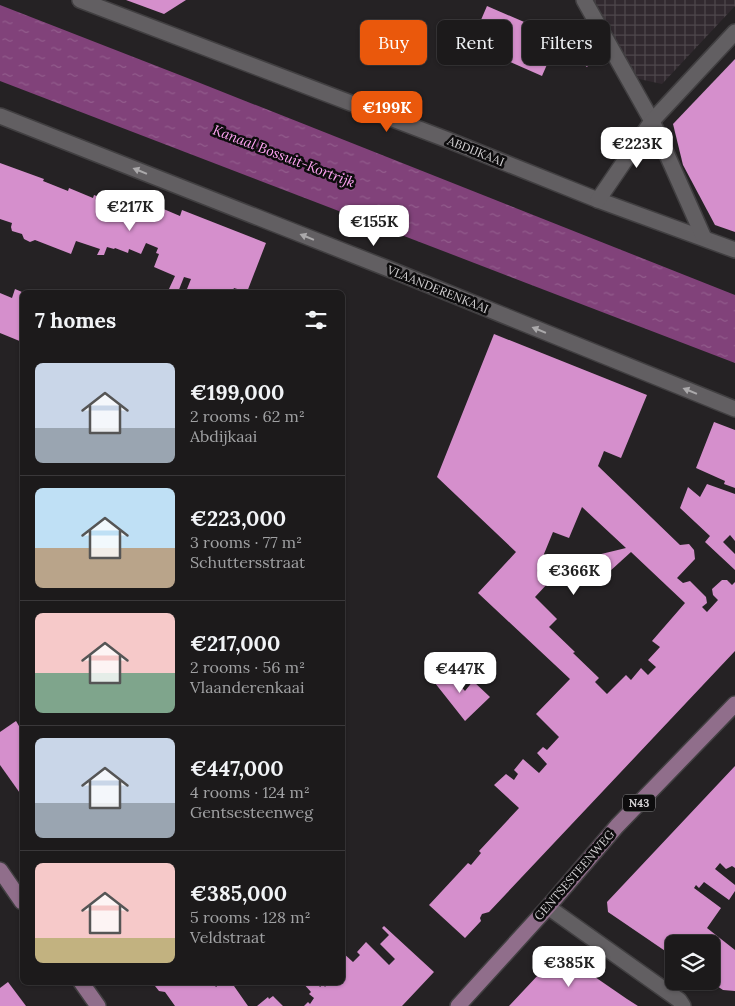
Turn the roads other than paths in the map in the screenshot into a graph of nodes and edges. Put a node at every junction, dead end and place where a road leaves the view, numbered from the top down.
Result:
1 (80, 0) edge
2 (584, 0) edge
3 (735, 32) edge
4 (0, 116) edge
5 (652, 121) junction
6 (598, 200) junction
7 (704, 238) junction
8 (735, 250) edge
9 (735, 409) edge
10 (735, 704) edge
11 (0, 870) edge
12 (20, 899) edge
13 (548, 907) junction
14 (83, 985) edge
15 (98, 1006) edge
16 (458, 1006) edge
17 (683, 1006) edge

1 - 6 street, ABDIJKAAI
2 - 5 street
3 - 5 street
9 -> 4 street, VLAANDERENKAAI
5 - 6 street
5 - 7 street
6 - 7 street, ABDIJKAAI
7 - 8 street, ABDIJKAAI
10 - 13 main road, GENTSESTEENWEG / N43
11 - 12 main road
13 - 16 main road, GENTSESTEENWEG / N43
13 - 17 street
14 - 15 main road

